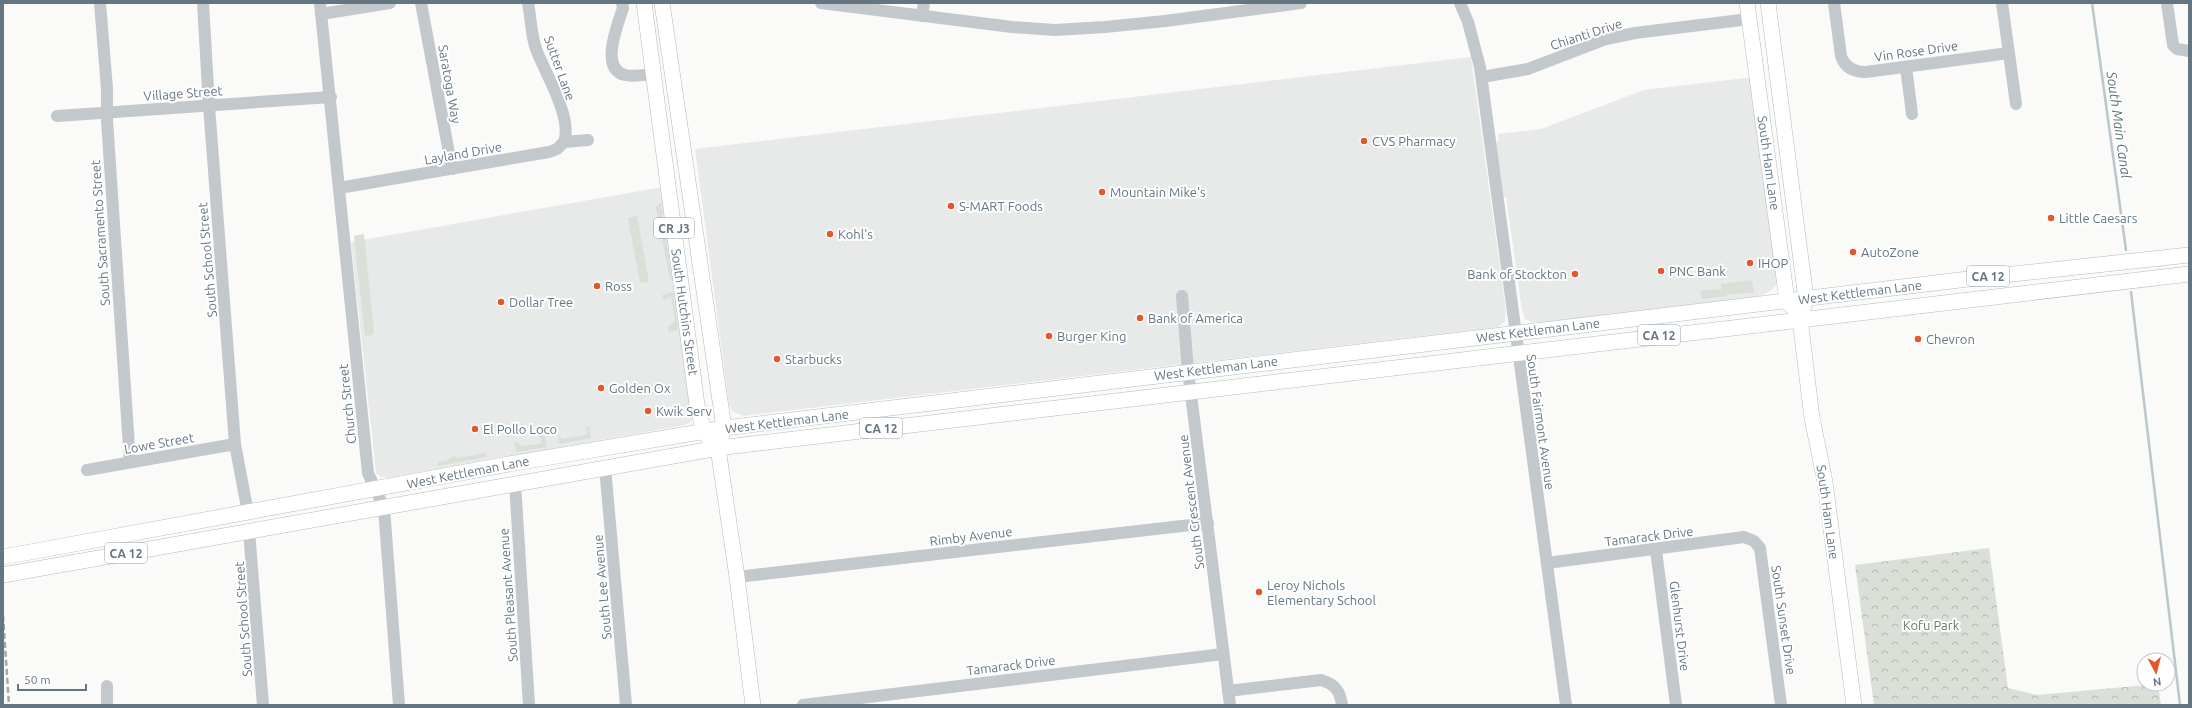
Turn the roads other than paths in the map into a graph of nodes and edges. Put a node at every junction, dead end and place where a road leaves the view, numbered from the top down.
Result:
1 (100, 3) edge
2 (203, 3) edge
3 (390, 3) edge
4 (421, 3) edge
5 (528, 3) edge
6 (622, 3) edge
7 (644, 3) edge
8 (663, 3) edge
9 (821, 3) edge
10 (924, 3) edge
11 (1300, 3) edge
12 (1460, 3) edge
13 (1747, 3) edge
14 (1768, 3) edge
15 (1834, 3) edge
16 (2002, 3) edge
17 (2167, 3) edge
18 (321, 9) edge
19 (1206, 9) edge
20 (922, 16) junction
21 (1749, 19) junction
22 (2189, 51) edge
23 (2009, 53) junction
24 (1906, 67) junction
25 (653, 74) junction
26 (1482, 77) junction
27 (331, 97) junction
28 (2016, 104) dead end
29 (208, 106) junction
30 (107, 112) junction
31 (1912, 114) dead end
32 (57, 116) dead end
33 (588, 140) dead end
34 (564, 142) junction
35 (452, 169) junction
36 (339, 188) junction
37 (676, 246) junction
38 (2189, 255) edge
39 (2189, 274) edge
40 (701, 276) junction
41 (1182, 296) dead end
42 (1806, 299) junction
43 (1787, 301) junction
44 (1800, 319) junction
45 (1516, 332) junction
46 (1517, 352) junction
47 (1188, 371) junction
48 (1192, 391) junction
49 (936, 403) junction
50 (902, 426) junction
51 (724, 428) junction
52 (704, 432) junction
53 (235, 444) junction
54 (718, 448) junction
55 (130, 462) junction
56 (605, 467) junction
57 (87, 470) dead end
58 (515, 483) junction
59 (374, 489) junction
60 (384, 508) junction
61 (248, 513) junction
62 (1208, 523) junction
63 (249, 531) junction
64 (1754, 541) joint
65 (1656, 550) junction
66 (3, 557) edge
67 (1547, 563) junction
68 (3, 575) edge
69 (737, 577) junction
70 (1223, 654) junction
71 (107, 686) dead end
72 (1228, 691) junction
73 (107, 705) edge
74 (262, 705) edge
75 (399, 705) edge
76 (529, 705) edge
77 (626, 705) edge
78 (753, 705) edge
79 (803, 705) edge
80 (1230, 705) edge
81 (1342, 705) edge
82 (1566, 705) edge
83 (1676, 705) edge
84 (1781, 705) edge
85 (1854, 705) edge

1 - 30 street, South Sacramento Street
2 - 29 street, South School Street
3 - 18 street
4 - 35 street, Saratoga Way
5 - 34 street, Sutter Lane
6 - 25 street
7 - 25 main road, South Hutchins Street / CR J3
8 - 40 main road, South Hutchins Street / CR J3
9 - 20 street
10 - 20 street
11 - 19 street
12 - 26 street, South Fairmont Avenue
13 - 21 main road, South Ham Lane
14 - 42 main road, South Ham Lane
15 - 24 street, Vin Rose Drive
16 - 23 street
17 - 22 street
18 - 27 street, Church Street
19 - 20 street
21 - 26 street, Chianti Drive
21 - 43 main road, South Ham Lane
23 - 24 street, Vin Rose Drive
23 - 28 street
24 - 31 street
25 - 37 main road, South Hutchins Street / CR J3
26 - 45 street, South Fairmont Avenue
27 - 29 street, Village Street
27 - 36 street, Church Street
29 - 30 street, Village Street
29 - 53 street, South School Street
30 - 32 street, Village Street
30 - 55 street, South Sacramento Street
33 - 34 street, Layland Drive
34 - 35 street, Layland Drive
35 - 36 street, Layland Drive
36 - 59 street, Church Street
37 - 40 main road
37 - 52 main road, South Hutchins Street / CR J3
38 - 42 main road, West Kettleman Lane / CA 12
39 - 44 main road, West Kettleman Lane / CA 12
40 - 51 main road, South Hutchins Street / CR J3
41 - 47 street, South Crescent Avenue
42 - 43 main road, West Kettleman Lane / CA 12
42 - 44 main road, South Ham Lane
43 - 44 main road, South Ham Lane
43 - 45 main road, West Kettleman Lane / CA 12
44 - 46 main road, West Kettleman Lane / CA 12
44 - 85 main road, South Ham Lane
45 - 46 street, South Fairmont Avenue
45 - 47 main road, West Kettleman Lane / CA 12
46 - 48 main road, West Kettleman Lane / CA 12
46 - 67 street, South Fairmont Avenue
47 - 48 street, South Crescent Avenue
47 - 49 main road, West Kettleman Lane / CA 12
48 - 50 main road, West Kettleman Lane / CA 12
48 - 62 street, South Crescent Avenue
49 - 50 main road
49 - 51 main road, West Kettleman Lane / CA 12
50 - 54 main road, West Kettleman Lane / CA 12
51 - 52 main road, West Kettleman Lane / CA 12
51 - 54 main road, South Hutchins Street / CR J3
52 - 54 main road, South Hutchins Street / CR J3
52 - 59 main road, West Kettleman Lane / CA 12
53 - 55 street, Lowe Street
53 - 61 street, South School Street
54 - 56 main road, West Kettleman Lane / CA 12
54 - 69 main road, South Hutchins Street
55 - 57 street, Lowe Street
56 - 58 main road, West Kettleman Lane / CA 12
56 - 77 street, South Lee Avenue
58 - 60 main road, West Kettleman Lane / CA 12
58 - 76 street, South Pleasant Avenue
59 - 60 street, Church Street
59 - 61 main road, West Kettleman Lane / CA 12
60 - 63 main road, West Kettleman Lane / CA 12
60 - 75 street, Church Street
61 - 66 main road, CA 12
62 - 69 street, Rimby Avenue
62 - 70 street, South Crescent Avenue
63 - 68 main road, CA 12
63 - 74 street, South School Street
64 - 65 street, Tamarack Drive
64 - 84 street, South Sunset Drive
65 - 67 street, Tamarack Drive
65 - 83 street, Glenhurst Drive
67 - 82 street, South Fairmont Avenue
69 - 78 main road, South Hutchins Street
70 - 72 street, South Crescent Avenue
70 - 79 street, Tamarack Drive
71 - 73 street
72 - 80 street, South Crescent Avenue
72 - 81 street

